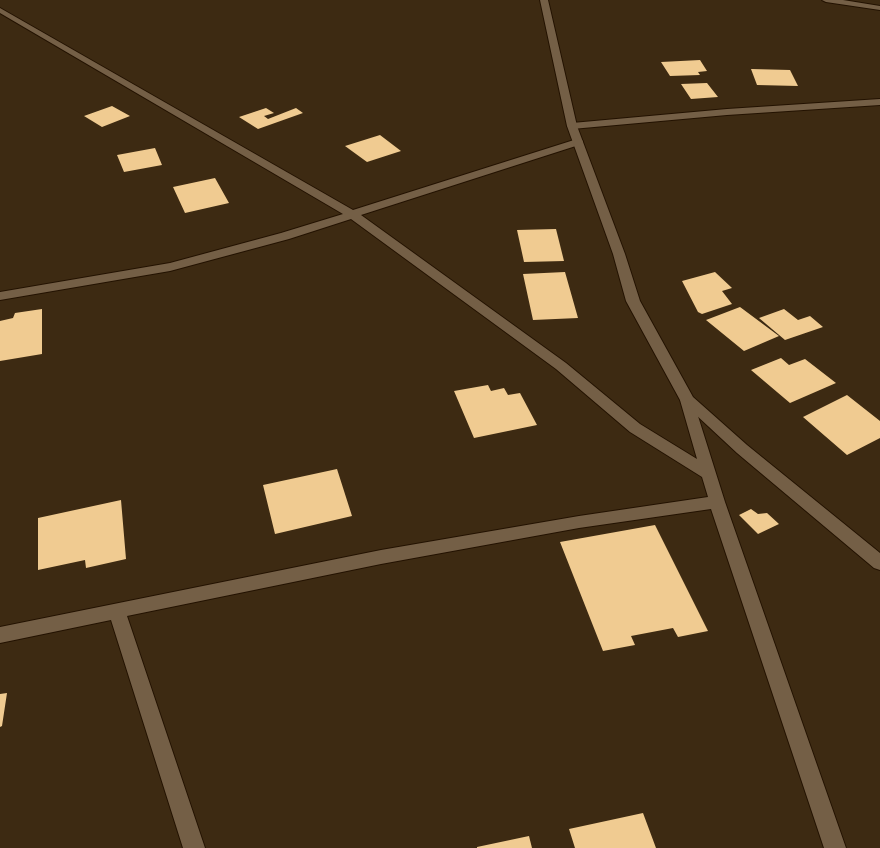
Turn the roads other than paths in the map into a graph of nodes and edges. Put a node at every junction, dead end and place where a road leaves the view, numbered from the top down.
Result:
1 (544, 0) edge
2 (826, 0) edge
3 (880, 8) edge
4 (0, 10) edge
5 (880, 102) edge
6 (572, 126) junction
7 (578, 142) junction
8 (353, 215) junction
9 (0, 296) edge
10 (687, 400) junction
11 (709, 474) junction
12 (717, 502) junction
13 (880, 563) edge
14 (117, 612) junction
15 (0, 635) edge
16 (194, 848) edge
17 (834, 848) edge

1 - 6 street
2 - 3 street
4 - 8 street
5 - 6 street
6 - 7 street
7 - 8 street
7 - 10 street
8 - 9 street
8 - 11 street
10 - 11 street
10 - 13 street
11 - 12 street
12 - 14 street
12 - 17 street
14 - 15 street
14 - 16 street

